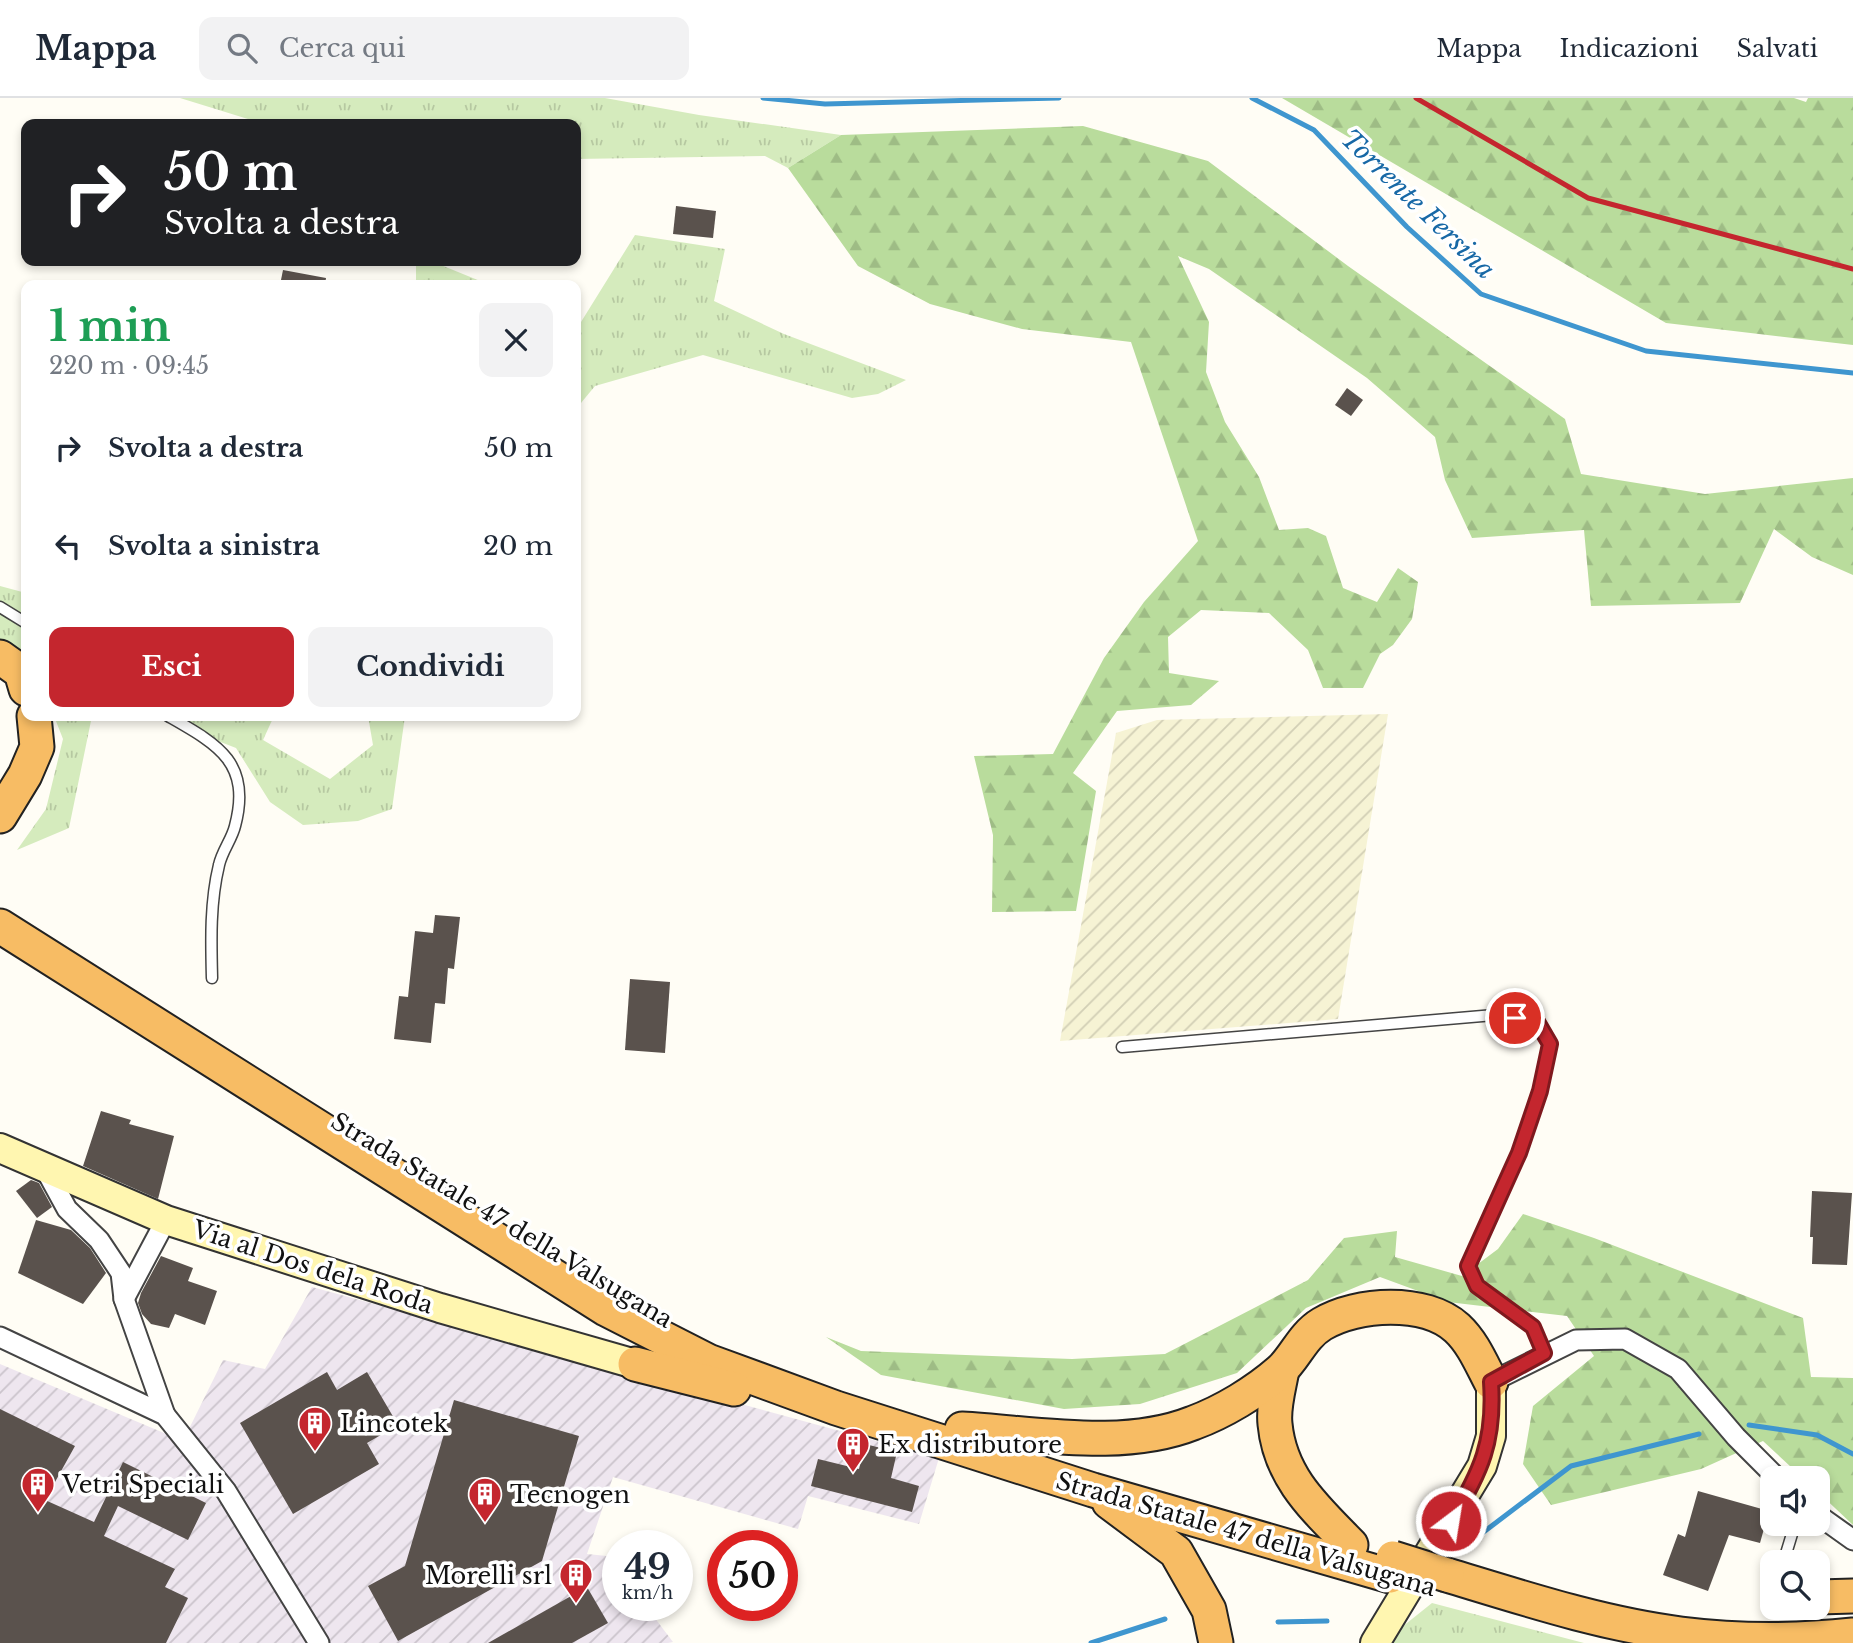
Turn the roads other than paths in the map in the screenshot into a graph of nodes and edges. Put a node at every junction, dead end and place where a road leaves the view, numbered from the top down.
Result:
1 (0, 607) edge
2 (21, 620) edge
3 (0, 657) edge
4 (21, 672) edge
5 (34, 721) edge
6 (176, 721) edge
7 (0, 816) edge
8 (0, 912) edge
9 (0, 926) edge
10 (212, 978) dead end
11 (1122, 1047) dead end
12 (0, 1148) edge
13 (44, 1167) junction
14 (166, 1220) junction
15 (124, 1299) junction
16 (0, 1337) edge
17 (1544, 1353) junction
18 (635, 1364) joint
19 (1282, 1370) junction
20 (1491, 1382) junction
21 (836, 1408) junction
22 (165, 1415) junction
23 (962, 1429) junction
24 (1765, 1466) edge
25 (1093, 1490) junction
26 (1830, 1524) edge
27 (1853, 1540) edge
28 (1351, 1545) junction
29 (1392, 1567) junction
30 (1445, 1584) junction
31 (1853, 1596) edge
32 (1830, 1597) edge
33 (1853, 1635) edge
34 (319, 1643) edge
35 (1216, 1643) edge
36 (1375, 1643) edge
37 (1619, 1643) edge

1 - 2 lane
3 - 4 highway
5 - 7 highway
6 - 10 lane
8 - 23 highway, Strada Statale 47 della Valsugana
9 - 21 highway, Strada Statale 47 della Valsugana
11 - 17 lane
12 - 13 main road, Via al Dos dela Roda
13 - 14 main road, Via al Dos dela Roda
13 - 15 street
14 - 15 street
14 - 18 main road, Via al Dos dela Roda
15 - 22 street
16 - 22 street
17 - 20 street
17 - 24 street
18 - 21 highway
19 - 20 highway
19 - 23 highway
19 - 28 highway
20 - 36 main road
21 - 25 highway, Strada Statale 47 della Valsugana
22 - 34 street
23 - 28 highway, Strada Statale 47 della Valsugana
25 - 29 highway, Strada Statale 47 della Valsugana
25 - 35 highway
26 - 27 street
28 - 29 highway, Strada Statale 47 della Valsugana
29 - 30 highway, Strada Statale 47 della Valsugana, bridge
30 - 33 highway, Strada Statale 47 della Valsugana
30 - 37 highway, Strada Statale 47 della Valsugana
31 - 32 highway

